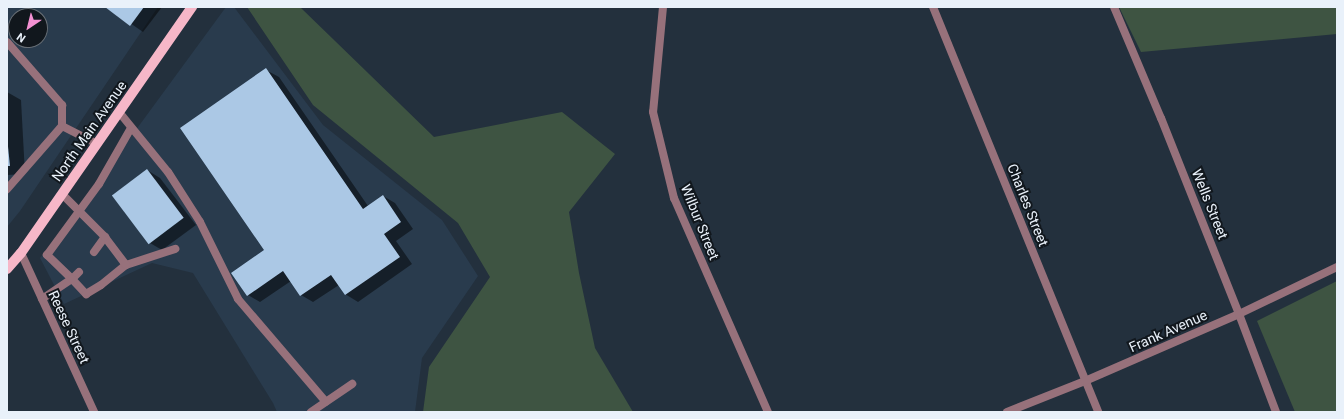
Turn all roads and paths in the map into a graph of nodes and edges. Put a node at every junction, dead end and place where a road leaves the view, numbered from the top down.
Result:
1 (192, 7) edge
2 (663, 7) edge
3 (933, 7) edge
4 (1114, 7) edge
5 (7, 42) edge
6 (119, 112) junction
7 (62, 126) junction
8 (131, 128) junction
9 (97, 144) junction
10 (7, 189) edge
11 (62, 194) junction
12 (78, 212) junction
13 (105, 237) junction
14 (175, 249) dead end
15 (94, 252) dead end
16 (21, 253) junction
17 (126, 264) junction
18 (1337, 267) edge
19 (7, 269) edge
20 (79, 272) dead end
21 (72, 279) junction
22 (42, 298) junction
23 (1240, 314) junction
24 (1085, 381) junction
25 (352, 384) dead end
26 (326, 402) junction
27 (94, 412) edge
28 (311, 412) edge
29 (768, 412) edge
30 (1007, 412) edge
31 (1098, 412) edge
32 (1276, 412) edge

1 - 6 main road, North Main Avenue
2 - 29 street, Wilbur Street
3 - 24 street, Charles Street
4 - 23 street, Wells Street
5 - 7 street
6 - 8 street
6 - 9 main road, North Main Avenue
7 - 9 street
7 - 10 street
8 - 12 street
8 - 26 street
9 - 11 main road, North Main Avenue
11 - 12 street
11 - 16 main road, North Main Avenue
12 - 13 street
12 - 21 street
13 - 15 street
13 - 17 street
14 - 17 street
16 - 19 main road, North Main Avenue
16 - 22 street, Reese Street
17 - 21 street
18 - 23 street, Frank Avenue
20 - 21 street
21 - 22 street
22 - 27 street, Reese Street
23 - 24 street, Frank Avenue
23 - 32 street, Wells Street
24 - 30 street, Frank Avenue
24 - 31 street, Charles Street
25 - 26 street
26 - 28 street

